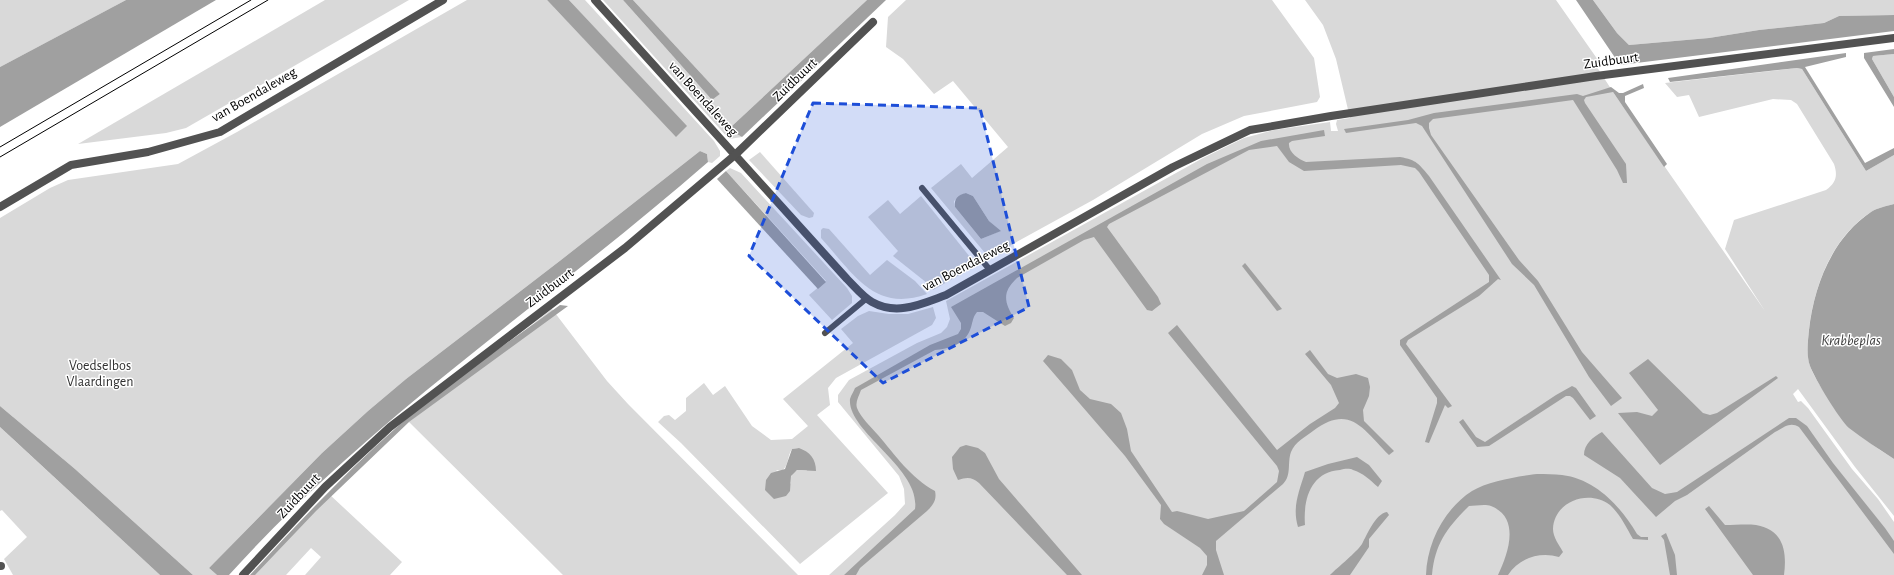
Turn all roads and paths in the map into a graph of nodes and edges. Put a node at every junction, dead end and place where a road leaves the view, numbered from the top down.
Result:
1 (443, 0) edge
2 (594, 0) edge
3 (873, 22) dead end
4 (1894, 38) edge
5 (1331, 116) joint
6 (735, 155) junction
7 (922, 188) dead end
8 (0, 207) edge
9 (990, 270) junction
10 (868, 298) junction
11 (825, 333) dead end
12 (243, 575) edge

1 - 8 street, van Boendaleweg
2 - 6 street, van Boendaleweg
3 - 6 street, Zuidbuurt
4 - 5 street, Zuidbuurt
5 - 9 street, van Boendaleweg
6 - 10 street, van Boendaleweg
6 - 12 street, Zuidbuurt
7 - 9 lane
9 - 10 street, van Boendaleweg
10 - 11 lane

